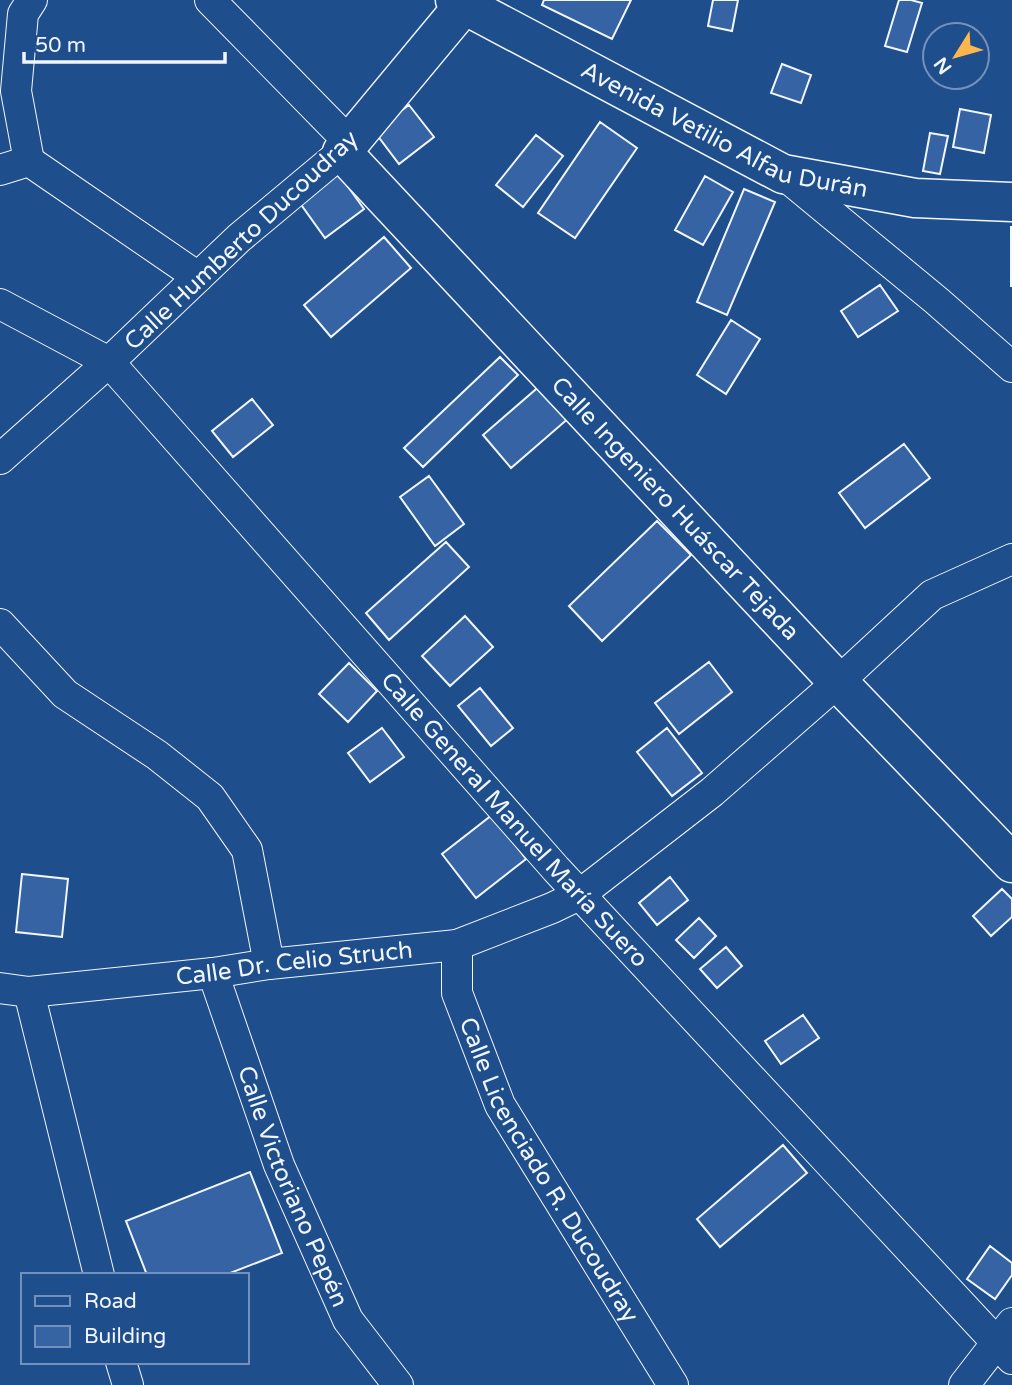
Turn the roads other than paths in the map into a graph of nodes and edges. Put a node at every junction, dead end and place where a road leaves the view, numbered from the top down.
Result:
1 (32, 0) edge
2 (210, 0) edge
3 (459, 3) edge
4 (346, 147) junction
5 (29, 161) junction
6 (0, 170) edge
7 (783, 174) junction
8 (1012, 202) edge
9 (198, 277) junction
10 (0, 304) edge
11 (109, 362) junction
12 (1012, 367) edge
13 (0, 458) edge
14 (1012, 559) edge
15 (0, 624) edge
16 (838, 682) junction
17 (1012, 863) edge
18 (579, 895) junction
19 (457, 945) junction
20 (269, 964) junction
21 (213, 973) junction
22 (15, 990) edge
23 (98, 1273) edge
24 (1007, 1341) edge
25 (122, 1364) edge
26 (128, 1385) edge
27 (398, 1385) edge
28 (673, 1385) edge
29 (964, 1385) edge

1 - 5 street
2 - 4 street
3 - 4 main road, Calle Humberto Ducoudray
3 - 7 main road, Avenida Vetilio Alfau Durán
4 - 9 street, Calle Humberto Ducoudray
4 - 16 main road, Calle Ingeniero Huáscar Tejada
5 - 6 street
5 - 9 street
7 - 8 main road, Avenida Vetilio Alfau Durán
7 - 12 street
9 - 11 street, Calle Humberto Ducoudray
10 - 11 street, Calle General Manuel María Suero
11 - 13 street, Calle Humberto Ducoudray
11 - 18 street, Calle General Manuel María Suero
14 - 16 street, Calle Dr. Celio Struch
15 - 20 street
16 - 17 main road, Calle Ingeniero Huáscar Tejada
16 - 18 street, Calle Dr. Celio Struch
18 - 19 street, Calle Dr. Celio Struch
18 - 24 street, Calle General Manuel María Suero
19 - 20 street, Calle Dr. Celio Struch
19 - 28 street, Calle Licenciado R. Ducoudray
20 - 21 street, Calle Dr. Celio Struch
21 - 22 street, Calle Dr. Celio Struch
21 - 27 street, Calle Victoriano Pepén
22 - 23 street
24 - 29 street
25 - 26 street

